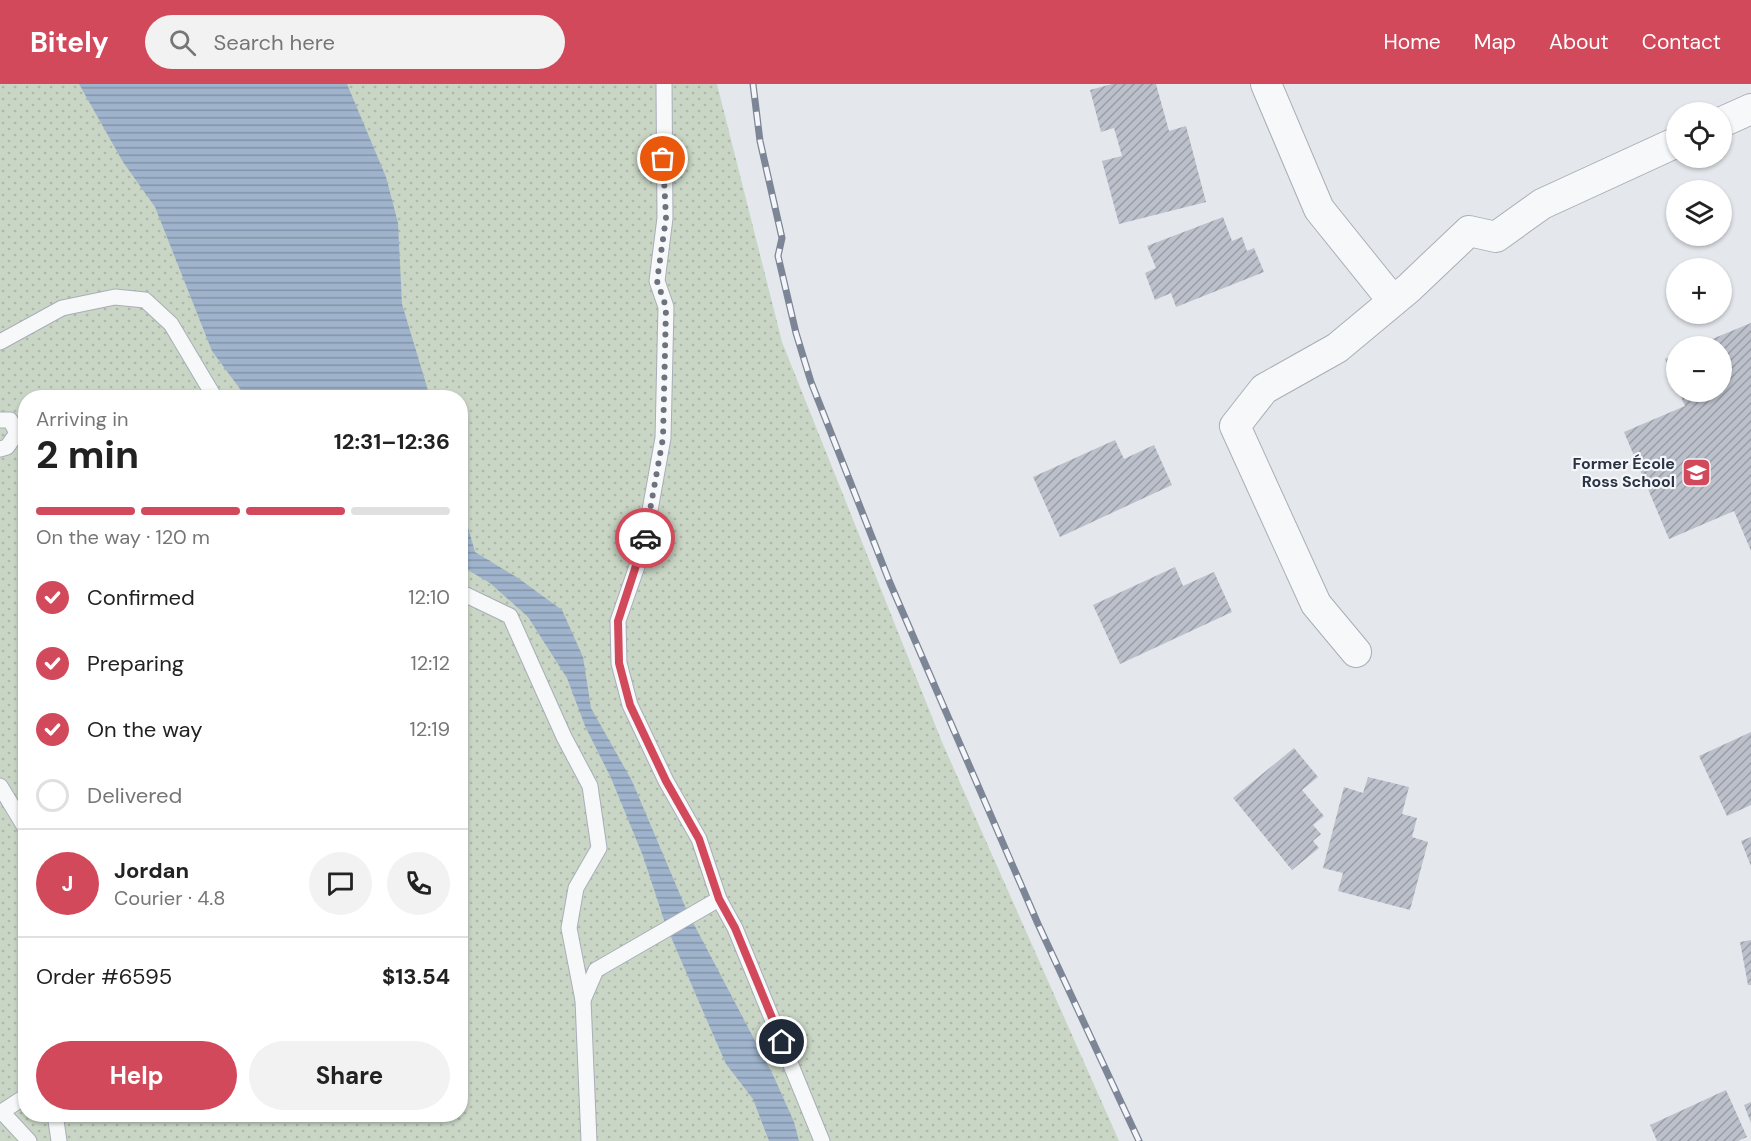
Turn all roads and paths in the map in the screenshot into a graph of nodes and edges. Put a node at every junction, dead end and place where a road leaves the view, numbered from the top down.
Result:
1 (663, 84) edge
2 (1266, 84) edge
3 (1751, 109) edge
4 (1732, 118) edge
5 (1666, 147) edge
6 (1393, 301) junction
7 (0, 342) edge
8 (210, 390) edge
9 (0, 420) edge
10 (0, 449) edge
11 (468, 596) edge
12 (1356, 652) dead end
13 (0, 786) edge
14 (18, 816) edge
15 (719, 899) junction
16 (583, 1000) junction
17 (18, 1102) edge
18 (2, 1113) edge
19 (56, 1122) edge
20 (28, 1141) edge
21 (59, 1141) edge
22 (589, 1141) edge
23 (822, 1141) edge

1 - 15 lane
2 - 6 street
3 - 4 street
5 - 6 street
6 - 12 street
7 - 8 lane
9 - 10 lane
11 - 16 lane
13 - 14 lane
15 - 16 lane
15 - 23 lane
16 - 22 lane
17 - 18 lane
18 - 20 lane
19 - 21 lane

